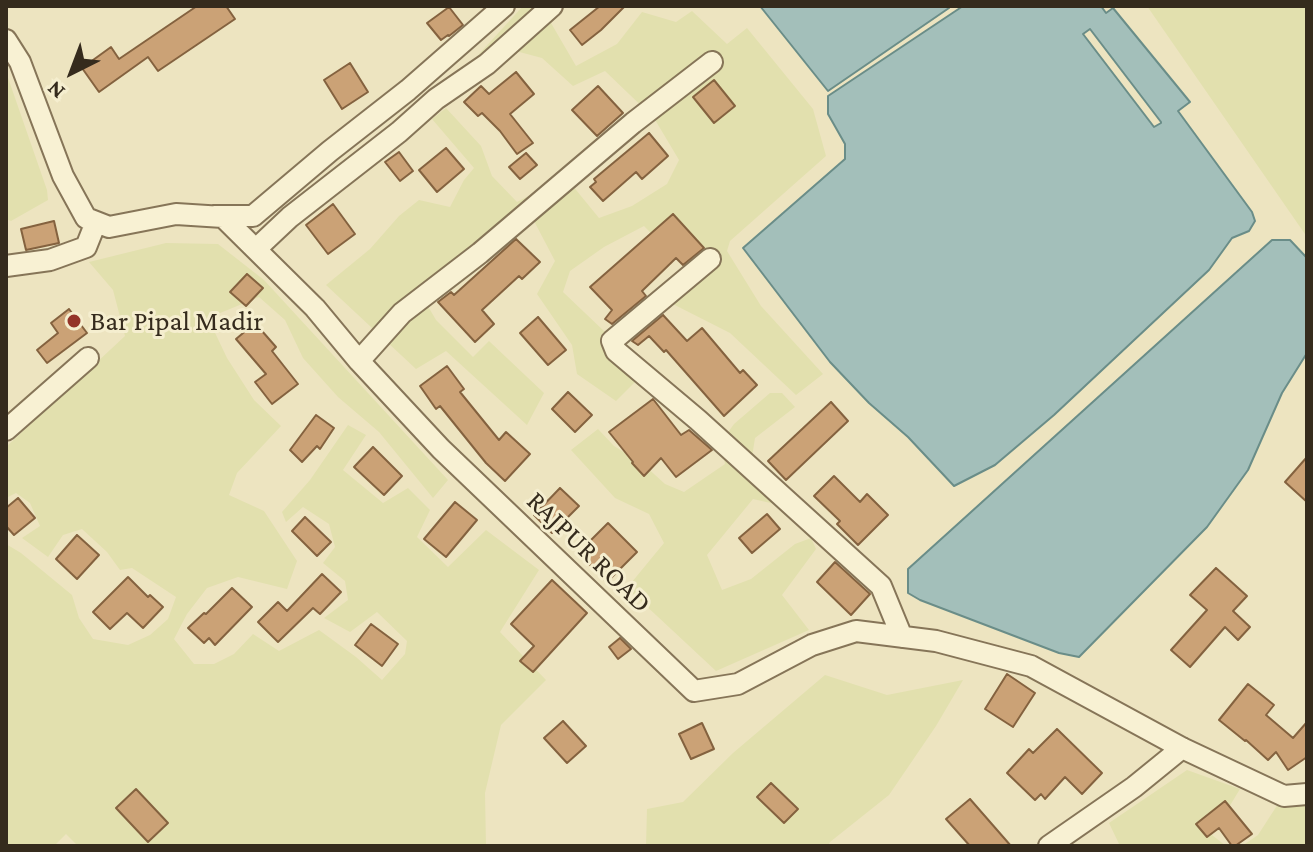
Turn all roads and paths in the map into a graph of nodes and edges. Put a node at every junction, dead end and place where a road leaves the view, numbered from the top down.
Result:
1 (504, 6) edge
2 (552, 6) edge
3 (6, 40) edge
4 (712, 62) dead end
5 (207, 216) junction
6 (96, 222) junction
7 (256, 249) junction
8 (710, 259) dead end
9 (6, 266) edge
10 (88, 358) dead end
11 (359, 361) junction
12 (6, 430) edge
13 (902, 637) junction
14 (1182, 748) junction
15 (1307, 794) edge
16 (1049, 846) edge

1 - 5 street
2 - 7 street
3 - 6 street
4 - 11 street
5 - 6 street, RAJPUR ROAD
5 - 7 street, RAJPUR ROAD
6 - 9 street
7 - 11 street, RAJPUR ROAD
8 - 13 street
10 - 12 street
11 - 13 street, RAJPUR ROAD
13 - 14 street, RAJPUR ROAD
14 - 15 street, RAJPUR ROAD
14 - 16 street

